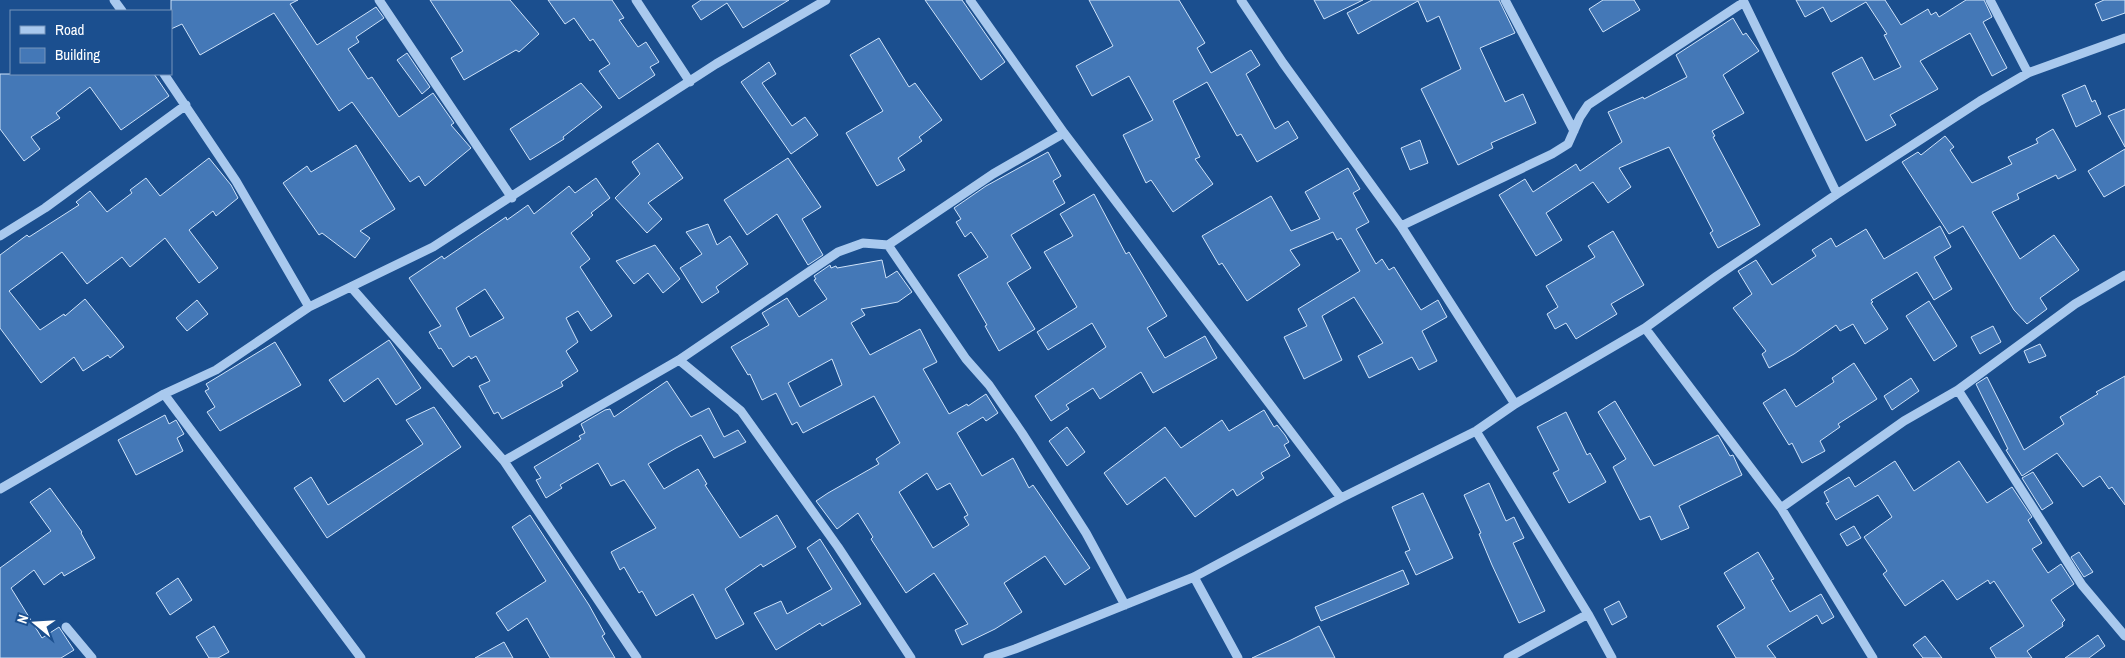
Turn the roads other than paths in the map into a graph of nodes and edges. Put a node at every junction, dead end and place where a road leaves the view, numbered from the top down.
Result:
1 (379, 0) edge
2 (636, 0) edge
3 (826, 0) edge
4 (970, 0) edge
5 (1241, 0) edge
6 (1505, 0) edge
7 (1990, 0) edge
8 (1743, 1) edge
9 (2125, 38) edge
10 (2028, 73) junction
11 (165, 75) edge
12 (690, 82) junction
13 (186, 105) junction
14 (1574, 131) junction
15 (1064, 133) junction
16 (1837, 194) junction
17 (512, 198) junction
18 (1401, 226) junction
19 (0, 236) edge
20 (888, 245) junction
21 (2125, 275) edge
22 (351, 287) junction
23 (309, 307) junction
24 (1646, 328) junction
25 (679, 360) junction
26 (1958, 390) junction
27 (164, 394) junction
28 (1515, 404) junction
29 (1476, 431) junction
30 (504, 461) junction
31 (0, 489) edge
32 (1341, 498) junction
33 (1781, 508) junction
34 (1194, 577) junction
35 (1125, 605) junction
36 (1588, 614) junction
37 (66, 627) dead end
38 (2125, 636) edge
39 (1017, 654) edge
40 (92, 658) edge
41 (360, 658) edge
42 (637, 658) edge
43 (912, 658) edge
44 (988, 658) edge
45 (1238, 658) edge
46 (1508, 658) edge
47 (1612, 658) edge
48 (1873, 658) edge

1 - 17 street
2 - 12 street
3 - 12 street
4 - 15 street
5 - 18 street
6 - 14 street
7 - 10 street
8 - 14 street
8 - 16 street
9 - 10 street
10 - 16 street
11 - 13 street
12 - 17 street
13 - 19 street
13 - 23 street
14 - 18 street
15 - 20 street
15 - 32 street
16 - 24 street
17 - 22 street
18 - 28 street
20 - 25 street
20 - 35 street
21 - 26 street
22 - 23 street
22 - 30 street
23 - 27 street
24 - 28 street
24 - 33 street
25 - 30 street
25 - 43 street
26 - 33 street
26 - 38 street
27 - 31 street
27 - 41 street
28 - 29 street
29 - 32 street
29 - 36 street
30 - 42 street
32 - 34 street
33 - 48 street
34 - 35 street
34 - 45 street
35 - 39 street
36 - 46 street
36 - 47 street
37 - 40 street
39 - 44 street

